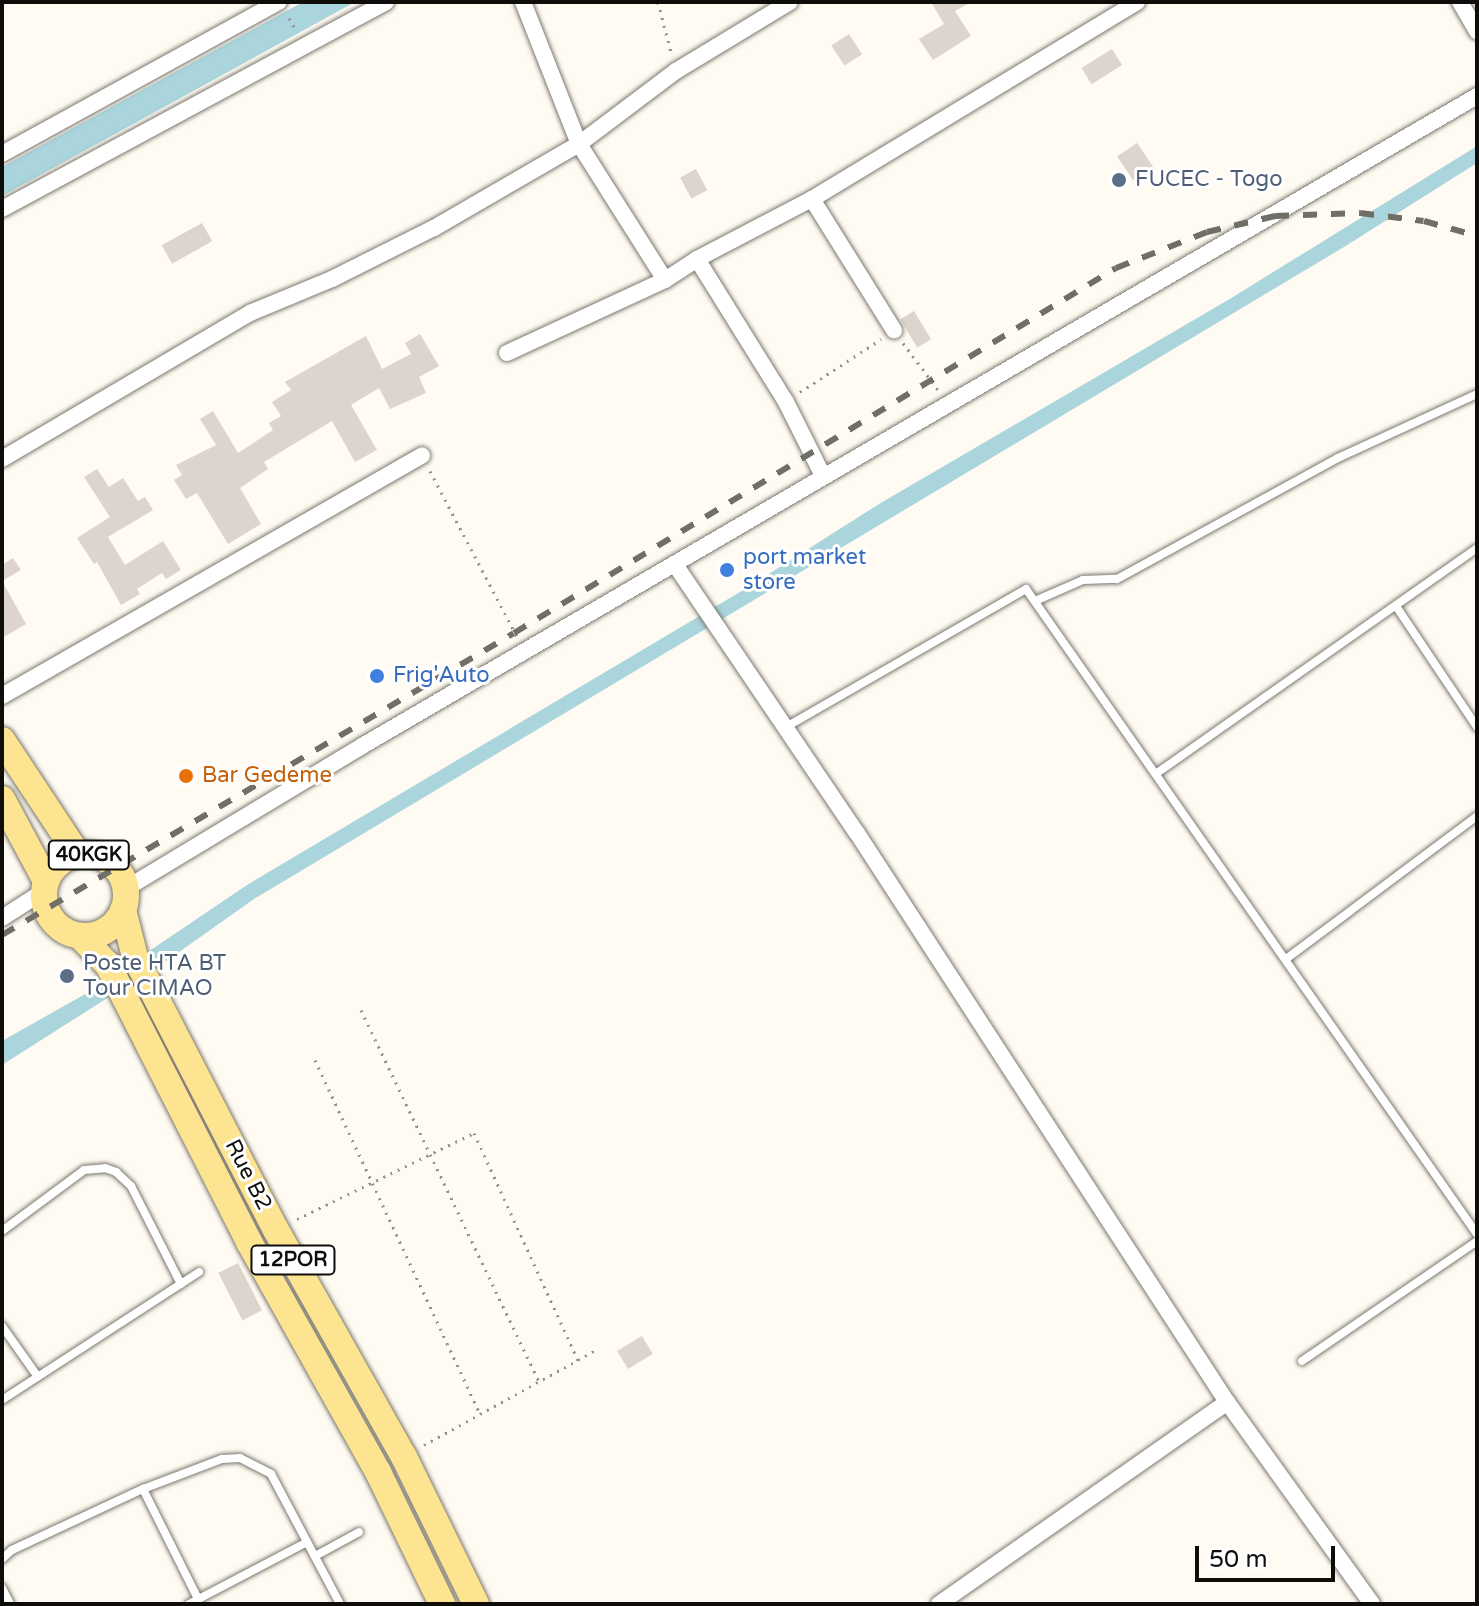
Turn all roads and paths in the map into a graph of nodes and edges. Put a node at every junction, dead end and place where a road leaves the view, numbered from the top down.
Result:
1 (386, 2) edge
2 (523, 2) edge
3 (658, 2) edge
4 (762, 2) edge
5 (790, 2) edge
6 (1137, 2) edge
7 (1460, 2) edge
8 (282, 8) edge
9 (763, 20) junction
10 (1477, 31) edge
11 (304, 46) junction
12 (676, 71) junction
13 (1477, 96) edge
14 (579, 144) junction
15 (2, 154) edge
16 (812, 199) junction
17 (2, 209) edge
18 (697, 259) junction
19 (665, 280) junction
20 (894, 330) junction
21 (507, 353) dead end
22 (1477, 394) edge
23 (786, 402) junction
24 (947, 405) junction
25 (422, 455) joint
26 (2, 459) edge
27 (823, 476) junction
28 (1477, 548) edge
29 (676, 566) junction
30 (1035, 601) junction
31 (1396, 606) junction
32 (526, 651) junction
33 (2, 696) edge
34 (785, 727) junction
35 (1477, 727) edge
36 (2, 740) edge
37 (1157, 773) junction
38 (2, 799) edge
39 (1477, 816) edge
40 (78, 855) junction
41 (45, 886) junction
42 (124, 900) junction
43 (2, 918) edge
44 (80, 936) junction
45 (1286, 959) junction
46 (361, 1010) dead end
47 (315, 1060) dead end
48 (430, 1154) junction
49 (372, 1182) junction
50 (276, 1230) junction
51 (2, 1231) edge
52 (1477, 1234) edge
53 (1477, 1241) edge
54 (199, 1272) dead end
55 (181, 1284) junction
56 (2, 1326) edge
57 (596, 1350) dead end
58 (578, 1360) junction
59 (1302, 1361) dead end
60 (38, 1377) junction
61 (539, 1381) junction
62 (2, 1400) edge
63 (1227, 1402) junction
64 (480, 1414) junction
65 (404, 1457) junction
66 (143, 1489) junction
67 (359, 1532) dead end
68 (307, 1542) junction
69 (315, 1556) junction
70 (2, 1559) edge
71 (2, 1588) edge
72 (198, 1599) junction
73 (10, 1604) edge
74 (189, 1604) edge
75 (340, 1604) edge
76 (442, 1604) edge
77 (476, 1604) edge
78 (939, 1604) edge
79 (1372, 1604) edge

1 - 11 street
2 - 14 street
3 - 12 path
4 - 9 street
5 - 9 street
6 - 16 street
7 - 10 street
8 - 11 path
8 - 15 street
9 - 12 street
11 - 17 street
12 - 14 street
13 - 24 street
14 - 19 street
14 - 26 street
16 - 18 street
16 - 20 street
18 - 19 street
18 - 23 street
19 - 21 street
20 - 23 path
20 - 24 path
22 - 30 lane
23 - 27 street
24 - 27 street
25 - 32 path
25 - 33 street
27 - 29 street
28 - 31 lane
29 - 32 street
29 - 34 street
30 - 34 lane
30 - 37 lane
31 - 35 lane
31 - 37 lane
32 - 42 street
34 - 63 street
36 - 40 main road, 40KGK
37 - 45 lane
38 - 41 main road, 40KGK
39 - 45 lane
40 - 41 main road, 40KGK
40 - 42 main road, 40KGK
41 - 43 street
41 - 44 main road, 40KGK
42 - 44 main road
42 - 50 main road, Rue B2 / 12POR
44 - 76 main road, Rue B2 / 12POR
45 - 52 lane
46 - 48 path
47 - 49 path
48 - 49 path
48 - 58 path
48 - 61 path
49 - 50 path
49 - 64 path
50 - 65 main road, Rue B2 / 12POR
51 - 55 lane
53 - 59 lane
54 - 55 lane
55 - 60 lane
56 - 60 lane
57 - 58 path
58 - 61 path
60 - 62 lane
61 - 64 path
63 - 78 street
63 - 79 street
64 - 65 path
65 - 77 main road, Rue B2 / 12POR
66 - 68 lane
66 - 70 lane
66 - 72 lane
67 - 69 lane
68 - 69 lane
68 - 72 lane
69 - 75 lane
71 - 73 lane
72 - 74 lane

